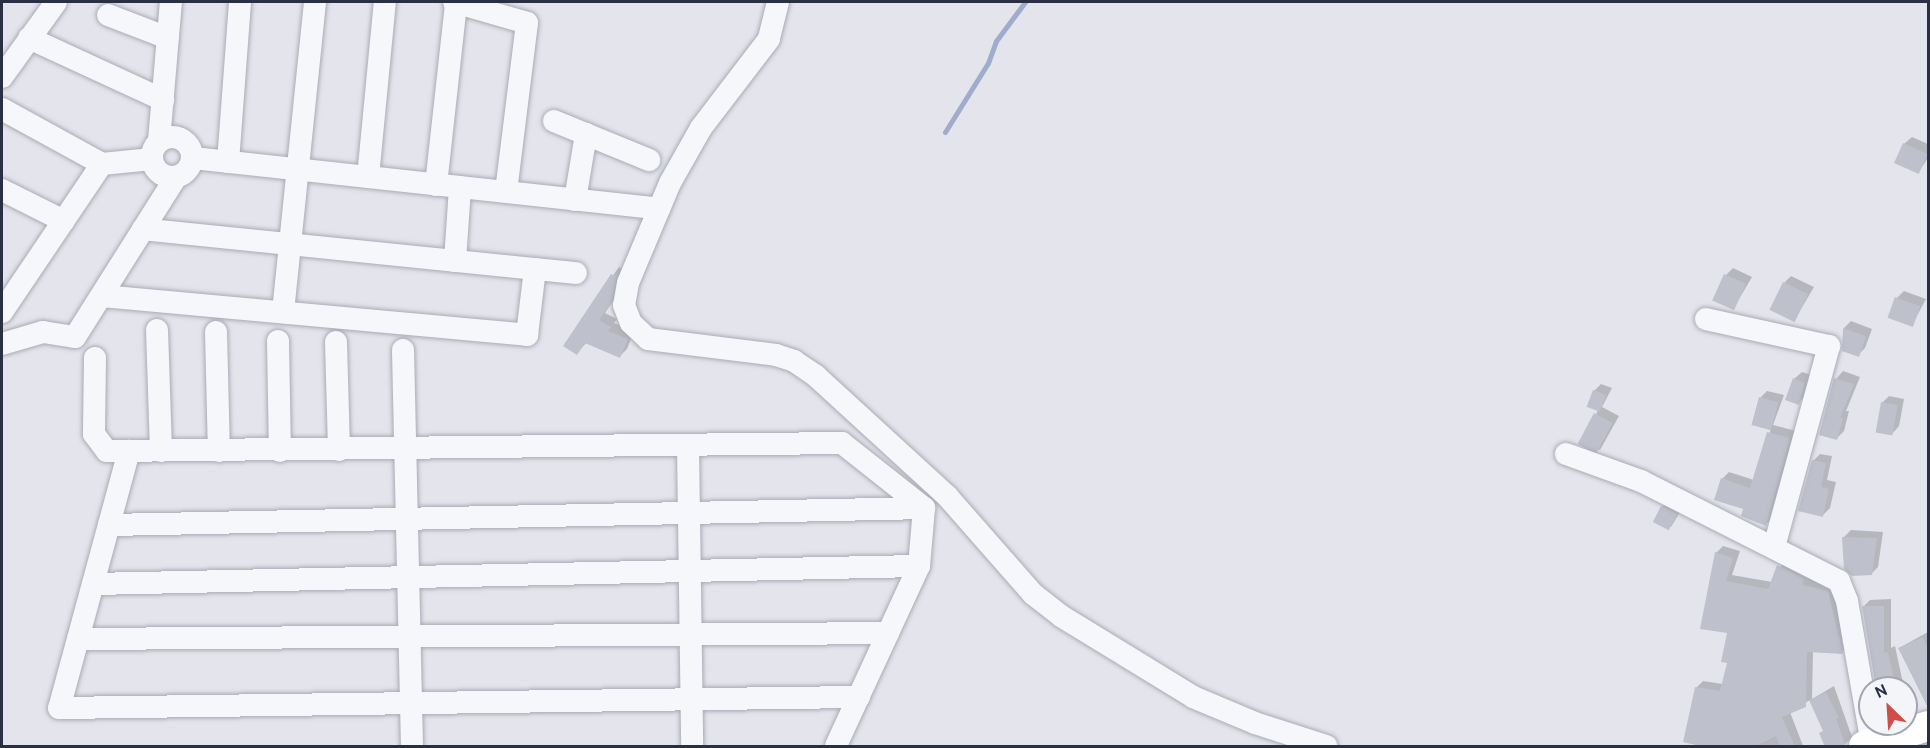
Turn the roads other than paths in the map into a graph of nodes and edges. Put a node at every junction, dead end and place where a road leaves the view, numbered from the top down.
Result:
1 (56, 2) edge
2 (171, 2) edge
3 (240, 2) edge
4 (315, 2) edge
5 (385, 2) edge
6 (455, 2) edge
7 (778, 2) edge
8 (108, 15) dead end
9 (29, 38) junction
10 (168, 38) junction
11 (2, 76) edge
12 (163, 100) junction
13 (2, 109) edge
14 (554, 121) dead end
15 (586, 135) junction
16 (155, 150) junction
17 (193, 158) junction
18 (649, 160) dead end
19 (228, 162) junction
20 (102, 164) junction
21 (298, 170) junction
22 (177, 177) junction
23 (368, 177) junction
24 (436, 185) junction
25 (460, 188) junction
26 (506, 192) junction
27 (2, 193) edge
28 (575, 200) junction
29 (659, 209) junction
30 (64, 220) junction
31 (143, 229) junction
32 (290, 244) junction
33 (455, 261) junction
34 (535, 269) junction
35 (576, 273) dead end
36 (102, 296) junction
37 (2, 312) edge
38 (283, 312) junction
39 (1706, 319) dead end
40 (157, 330) dead end
41 (216, 332) dead end
42 (278, 341) dead end
43 (336, 342) dead end
44 (2, 344) edge
45 (403, 350) dead end
46 (95, 358) dead end
47 (688, 446) junction
48 (339, 450) junction
49 (408, 450) junction
50 (129, 451) junction
51 (161, 451) junction
52 (219, 451) junction
53 (280, 451) junction
54 (1566, 454) dead end
55 (924, 508) junction
56 (689, 513) junction
57 (409, 519) junction
58 (109, 525) junction
59 (1773, 547) junction
60 (919, 566) junction
61 (690, 571) junction
62 (410, 577) junction
63 (93, 584) junction
64 (888, 633) junction
65 (691, 634) junction
66 (411, 637) junction
67 (78, 639) junction
68 (859, 697) junction
69 (692, 699) junction
70 (411, 703) junction
71 (1929, 726) edge
72 (1868, 745) edge
73 (412, 747) edge
74 (692, 747) edge
75 (836, 747) edge
76 (1326, 747) edge

1 - 9 street
2 - 10 street
3 - 19 street
4 - 21 street
5 - 23 street
6 - 24 street
6 - 26 street
7 - 29 street
8 - 10 street
9 - 11 street
9 - 12 street
10 - 12 street
12 - 16 street
13 - 20 street
14 - 15 street
15 - 18 street
15 - 28 street
16 - 17 street
16 - 20 street
16 - 22 street
17 - 19 street
17 - 22 street
19 - 21 street
20 - 30 street
21 - 23 street
21 - 32 street
22 - 31 street
23 - 24 street
24 - 25 street
25 - 26 street
25 - 33 street
26 - 28 street
27 - 30 street
28 - 29 street
29 - 76 street
30 - 37 street
31 - 32 street
31 - 36 street
32 - 33 street
32 - 38 street
33 - 34 street
34 - 35 street
34 - 38 street
36 - 38 street
36 - 44 street
39 - 59 street
40 - 51 street
41 - 52 street
42 - 53 street
43 - 48 street
45 - 49 street
46 - 50 street
47 - 49 street
47 - 55 street
47 - 56 street
48 - 49 street
48 - 53 street
49 - 57 street
50 - 51 street
50 - 58 street
51 - 52 street
52 - 53 street
54 - 59 street
55 - 56 street
55 - 60 street
56 - 57 street
56 - 61 street
57 - 58 street
57 - 62 street
58 - 63 street
59 - 72 street
60 - 61 street
60 - 64 street
61 - 62 street
61 - 65 street
62 - 63 street
62 - 66 street
63 - 67 street
64 - 65 street
64 - 68 street
65 - 66 street
65 - 69 street
66 - 67 street
66 - 70 street
67 - 70 street
68 - 69 street
68 - 75 street
69 - 70 street
69 - 74 street
70 - 73 street
71 - 72 main road

